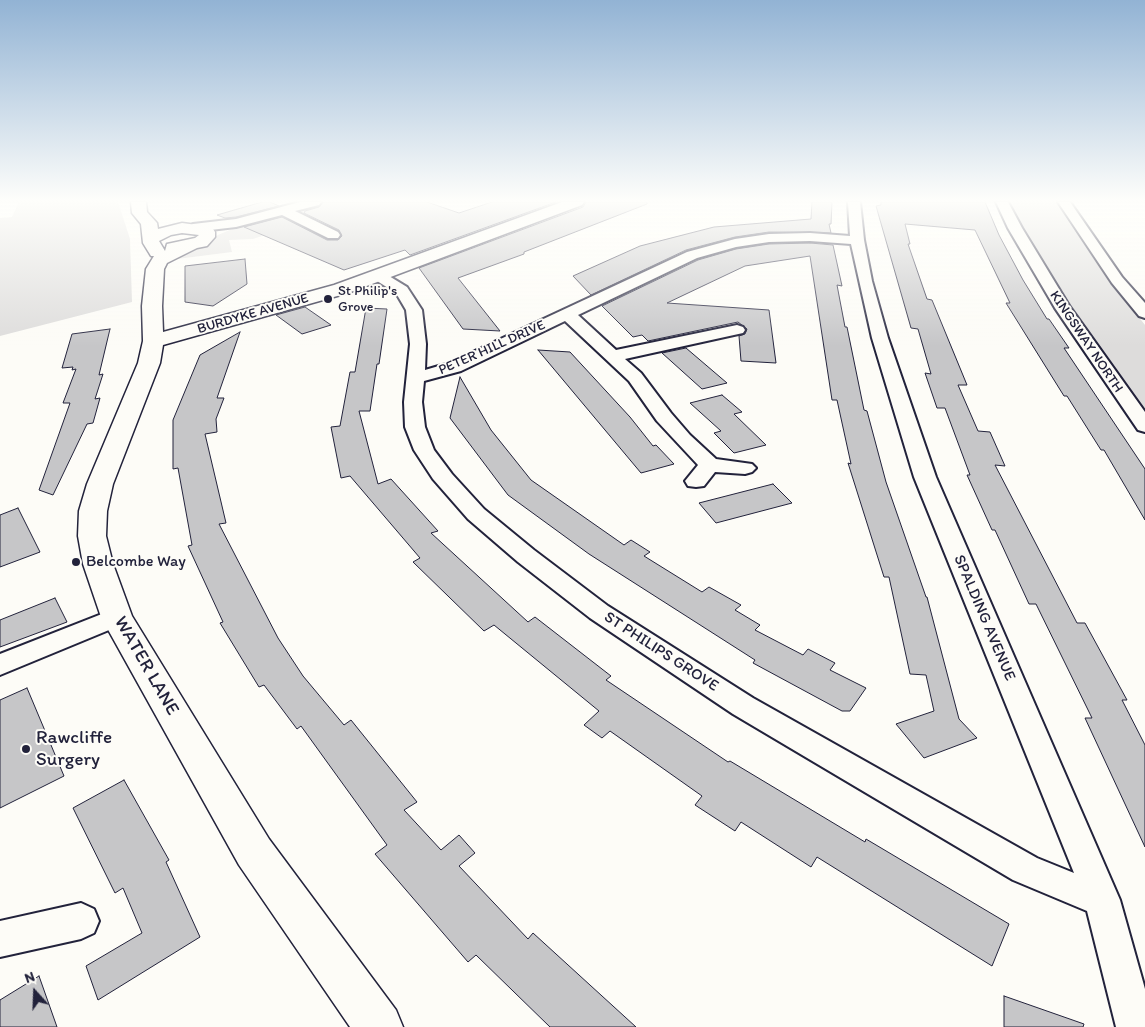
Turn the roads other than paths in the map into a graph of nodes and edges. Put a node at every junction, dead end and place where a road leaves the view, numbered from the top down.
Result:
1 (154, 250) edge
2 (449, 250) edge
3 (711, 250) edge
4 (859, 250) edge
5 (1028, 250) edge
6 (1096, 250) edge
7 (379, 276) junction
8 (1145, 313) edge
9 (567, 314) junction
10 (737, 330) dead end
11 (153, 342) junction
12 (613, 356) junction
13 (416, 378) junction
14 (1145, 426) edge
15 (710, 465) junction
16 (745, 468) dead end
17 (696, 481) dead end
18 (117, 617) junction
19 (0, 665) edge
20 (1102, 900) junction
21 (81, 921) dead end
22 (0, 939) edge
23 (379, 1027) edge
24 (1136, 1027) edge

1 - 11 street, WATER LANE
2 - 7 street, BURDYKE AVENUE
3 - 9 street, PETER HILL DRIVE
4 - 20 street, SPALDING AVENUE
5 - 14 street, KINGSWAY NORTH
6 - 8 street
7 - 11 street, BURDYKE AVENUE
7 - 13 street, ST PHILIPS GROVE
9 - 12 street
9 - 13 street, PETER HILL DRIVE
10 - 12 street
11 - 18 street, WATER LANE
12 - 15 street
13 - 20 street, ST PHILIPS GROVE
15 - 16 street
15 - 17 street
18 - 19 street
18 - 23 street, WATER LANE
20 - 24 street, SPALDING AVENUE
21 - 22 street

